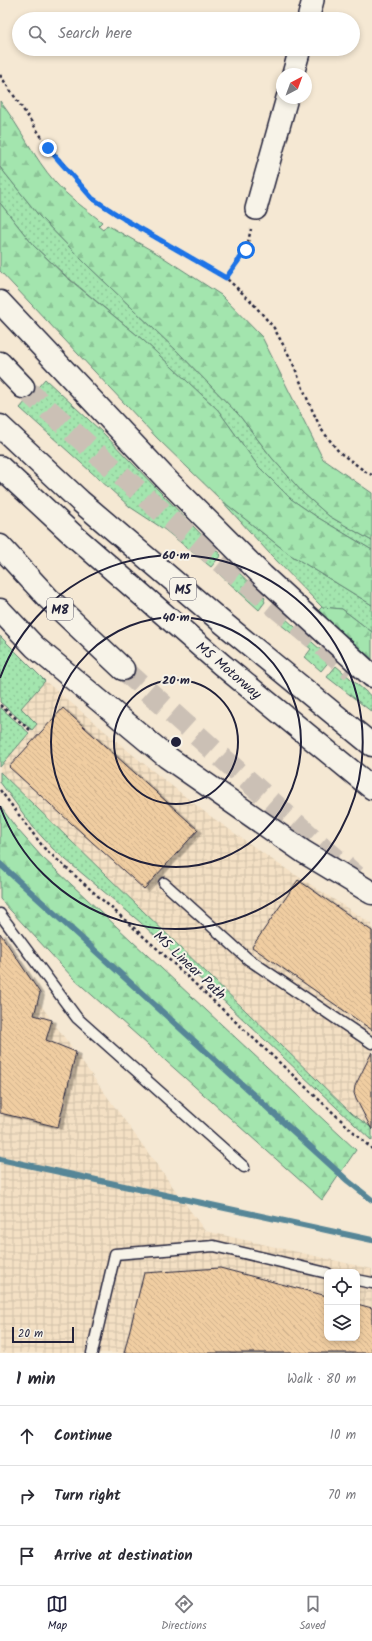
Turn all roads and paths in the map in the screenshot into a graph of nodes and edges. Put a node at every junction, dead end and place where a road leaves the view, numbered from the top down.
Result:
1 (313, 0) edge
2 (310, 12) edge
3 (298, 56) edge
4 (295, 68) edge
5 (0, 75) edge
6 (285, 104) edge
7 (256, 210) joint
8 (226, 278) junction
9 (0, 302) edge
10 (0, 363) edge
11 (23, 387) tunnel mouth
12 (0, 426) edge
13 (0, 467) edge
14 (372, 475) edge
15 (0, 546) edge
16 (0, 610) edge
17 (123, 669) tunnel mouth
18 (372, 676) edge
19 (0, 705) edge
20 (30, 730) dead end
21 (372, 745) edge
22 (372, 788) edge
23 (0, 790) edge
24 (164, 883) dead end
25 (372, 892) edge
26 (0, 914) edge
27 (372, 1043) edge
28 (372, 1149) edge
29 (244, 1166) dead end
30 (324, 1272) edge
31 (360, 1281) edge
32 (372, 1283) edge
33 (92, 1353) edge

1 - 2 street
3 - 4 street
5 - 8 path
6 - 7 street
7 - 8 path
8 - 14 path
9 - 18 highway
10 - 11 highway
12 - 21 highway, M5
13 - 22 highway, M5 Motorway / M5
15 - 17 highway, M8
16 - 25 highway
19 - 20 path
23 - 28 path, M5 Linear Path
24 - 27 lane
26 - 29 lane
30 - 33 lane
31 - 32 lane

